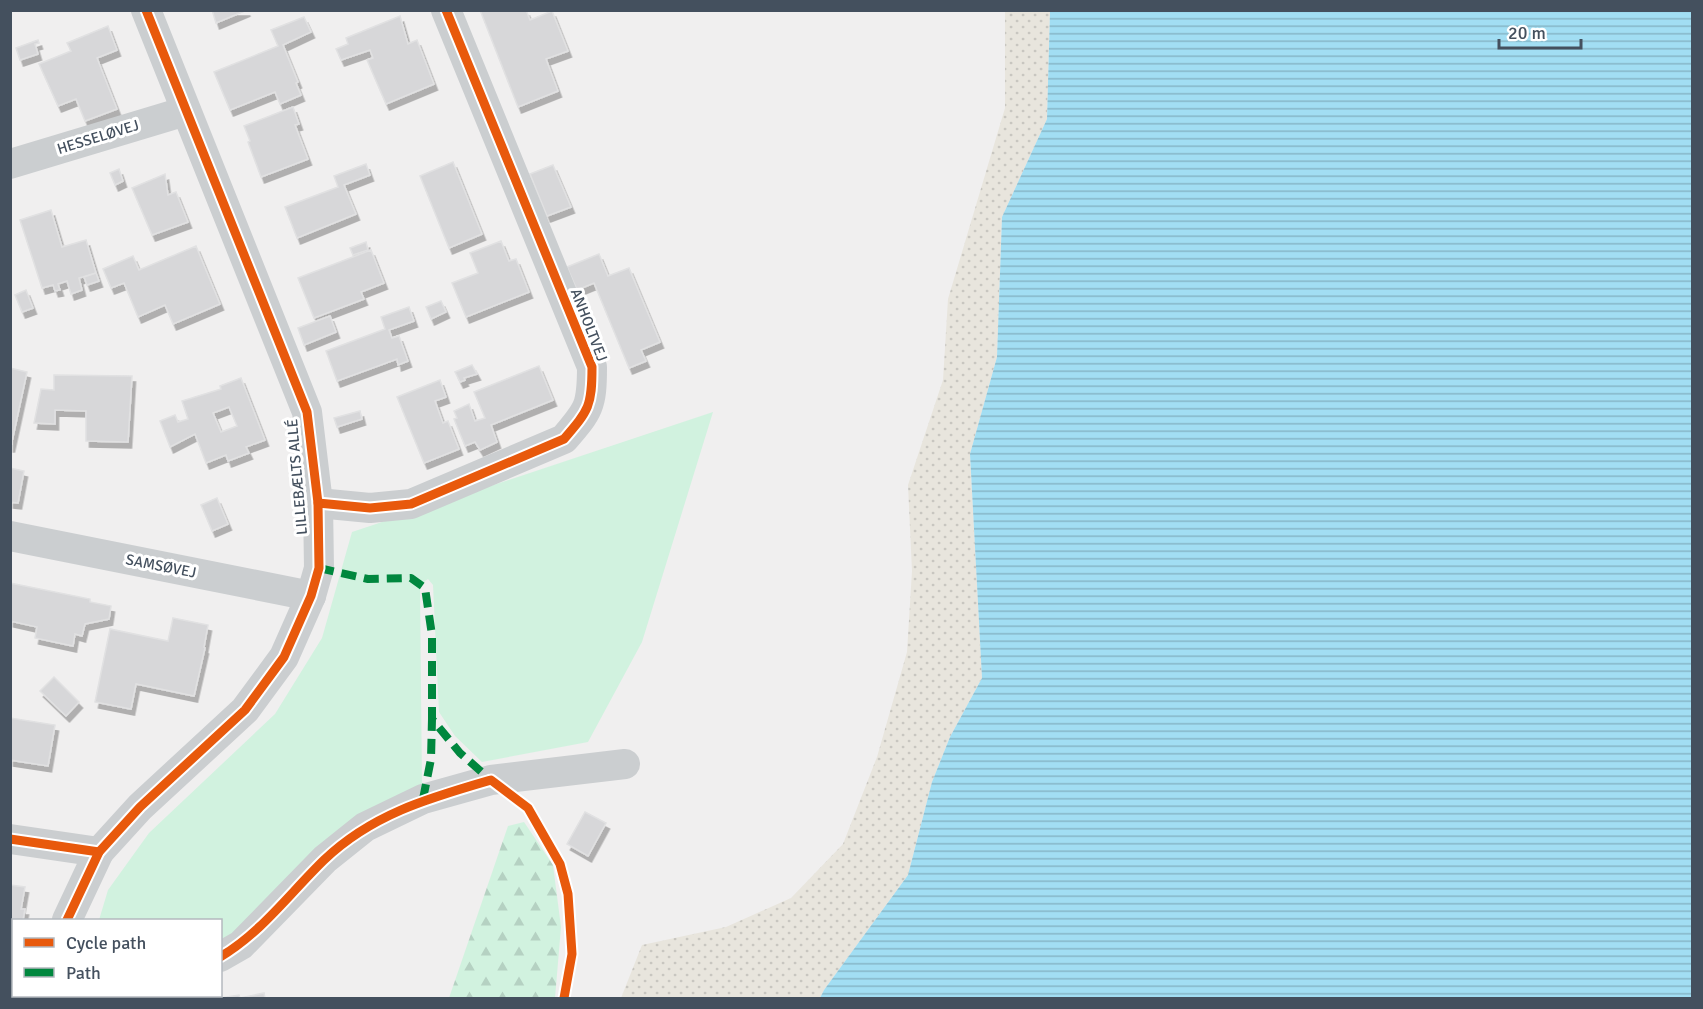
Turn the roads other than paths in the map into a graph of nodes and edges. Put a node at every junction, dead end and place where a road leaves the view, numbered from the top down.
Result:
1 (146, 10) edge
2 (446, 10) edge
3 (186, 111) junction
4 (10, 164) edge
5 (318, 503) junction
6 (10, 536) edge
7 (312, 596) junction
8 (625, 764) dead end
9 (10, 839) edge
10 (99, 852) junction
11 (69, 919) edge
12 (222, 956) edge

1 - 3 street, LILLEBÆLTS ALLÉ
2 - 5 street, ANHOLTVEJ
3 - 4 street, HESSELØVEJ
3 - 5 street, LILLEBÆLTS ALLÉ
5 - 7 street, LILLEBÆLTS ALLÉ
6 - 7 street, SAMSØVEJ
7 - 10 street, LILLEBÆLTS ALLÉ
8 - 12 street
9 - 10 street
10 - 11 street, LILLEBÆLTS ALLÉ

